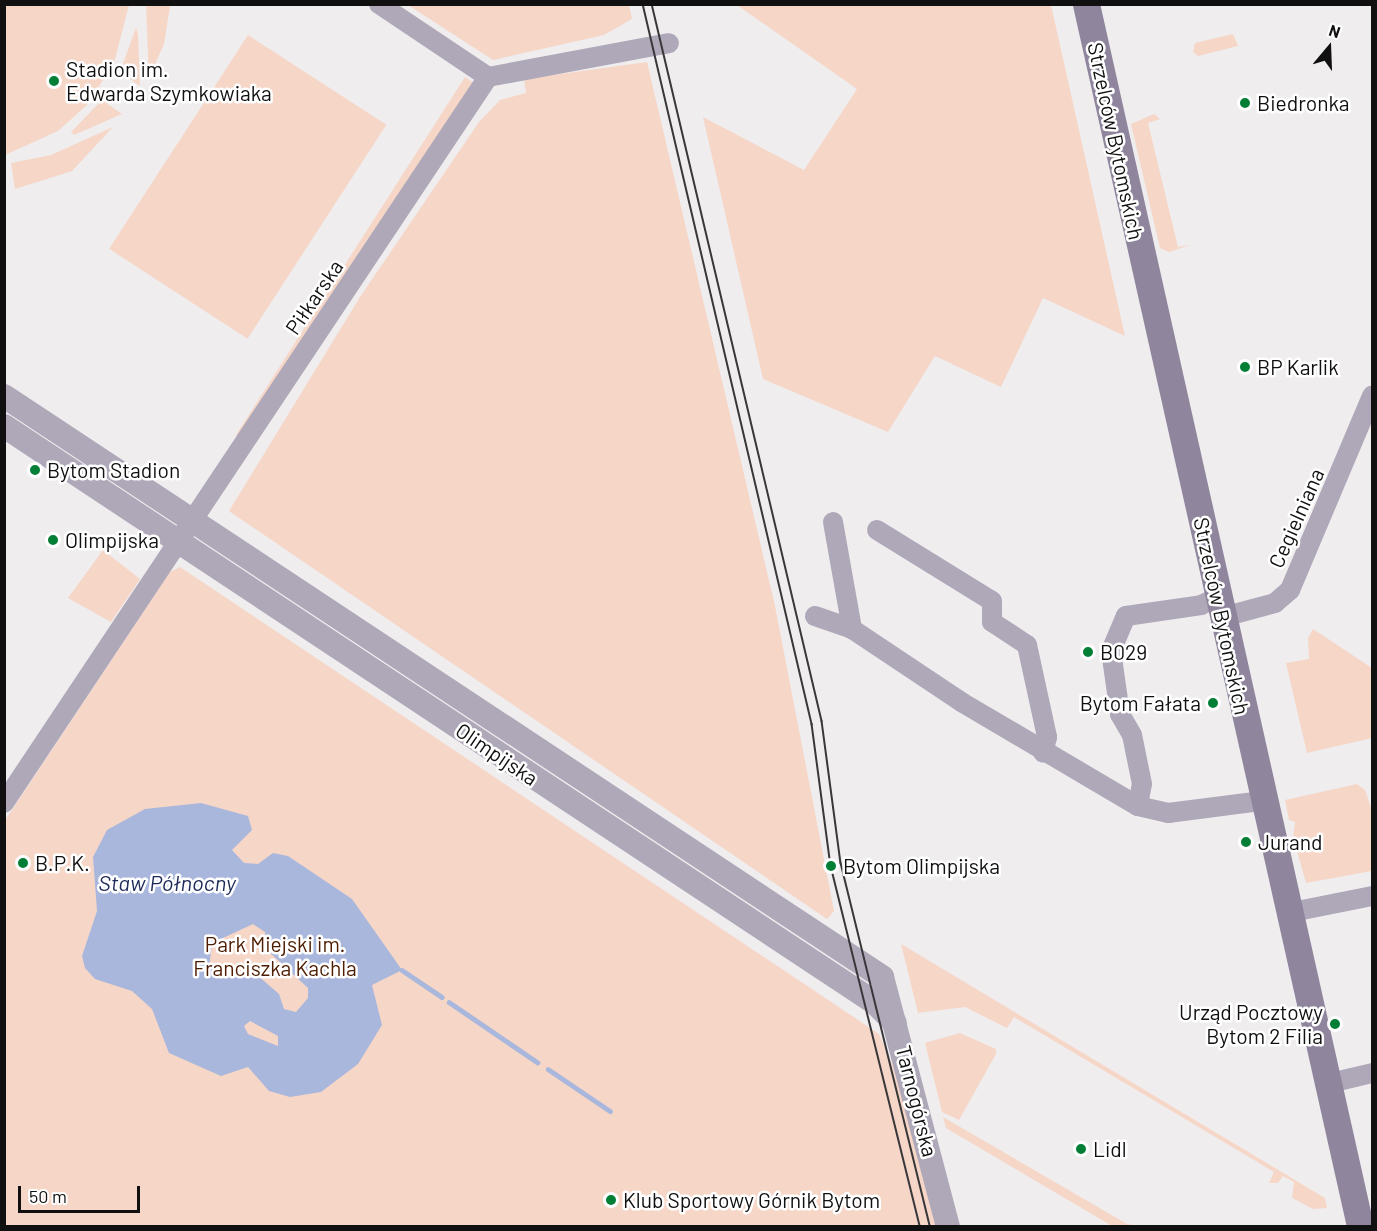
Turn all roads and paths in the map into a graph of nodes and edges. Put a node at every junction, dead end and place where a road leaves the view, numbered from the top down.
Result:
1 (379, 4) edge
2 (1086, 4) edge
3 (669, 43) dead end
4 (488, 77) junction
5 (1372, 396) edge
6 (7, 404) edge
7 (4, 426) edge
8 (195, 521) junction
9 (834, 522) dead end
10 (877, 530) dead end
11 (179, 544) junction
12 (1220, 607) junction
13 (814, 616) dead end
14 (852, 628) junction
15 (1043, 753) junction
16 (1262, 801) junction
17 (4, 804) edge
18 (1138, 806) junction
19 (1372, 896) edge
20 (1287, 913) junction
21 (882, 977) joint
22 (897, 1025) junction
23 (1372, 1073) edge
24 (1326, 1084) junction
25 (948, 1227) edge
26 (1360, 1227) edge

1 - 4 street
2 - 12 main road, Strzelców Bytomskich
3 - 4 street
4 - 8 street, Piłkarska
5 - 12 street, Cegielniana
6 - 8 street, Olimpijska
7 - 11 street, Olimpijska
8 - 11 street, Piłkarska
8 - 21 street, Olimpijska
9 - 14 street
10 - 15 street
11 - 17 street, Piłkarska
11 - 22 street, Olimpijska
12 - 16 main road, Strzelców Bytomskich
12 - 18 street, Cegielniana
13 - 14 street
14 - 15 street
15 - 18 street
16 - 18 street
16 - 20 main road, Strzelców Bytomskich
19 - 20 street
20 - 24 main road, Strzelców Bytomskich
21 - 22 street, Tarnogórska
22 - 25 street, Tarnogórska
23 - 24 street
24 - 26 main road, Strzelców Bytomskich

